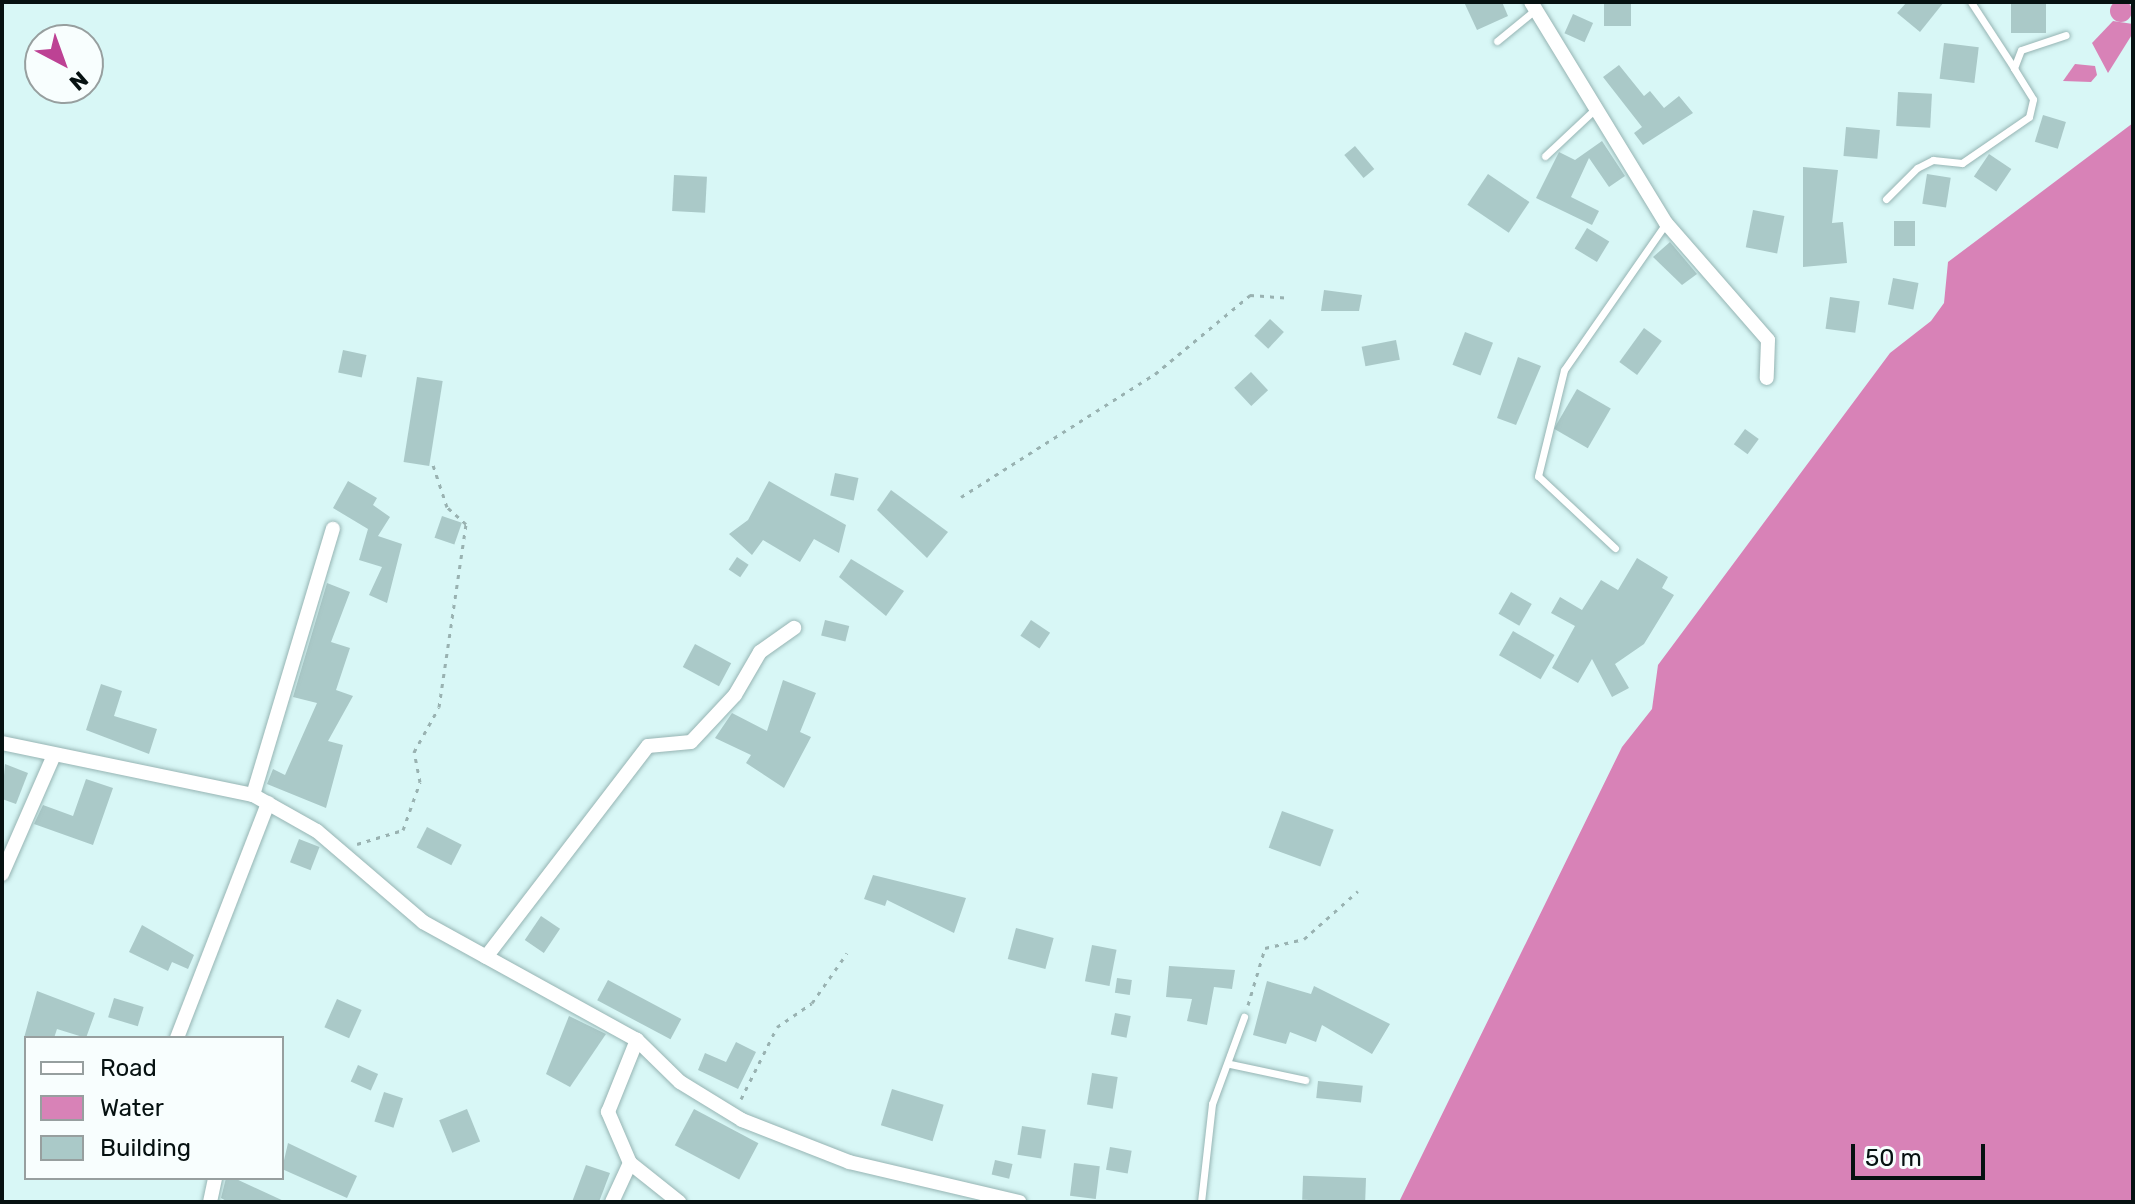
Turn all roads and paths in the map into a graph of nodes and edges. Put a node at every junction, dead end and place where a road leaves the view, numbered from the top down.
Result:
1 (1971, 2) edge
2 (1533, 6) edge
3 (2066, 35) dead end
4 (1497, 41) dead end
5 (2014, 68) junction
6 (1595, 109) junction
7 (1545, 156) dead end
8 (1886, 199) dead end
9 (1666, 223) junction
10 (1289, 298) dead end
11 (1767, 378) dead end
12 (433, 465) dead end
13 (961, 497) dead end
14 (333, 529) dead end
15 (1615, 548) dead end
16 (794, 628) dead end
17 (2, 743) edge
18 (53, 757) junction
19 (253, 795) junction
20 (268, 803) junction
21 (339, 850) junction
22 (2, 874) edge
23 (1358, 891) dead end
24 (847, 953) dead end
25 (486, 957) junction
26 (1244, 1017) joint
27 (178, 1036) edge
28 (637, 1040) junction
29 (1230, 1064) junction
30 (1305, 1080) dead end
31 (734, 1115) junction
32 (630, 1163) junction
33 (215, 1180) edge
34 (210, 1202) edge
35 (612, 1202) edge
36 (679, 1202) edge
37 (1019, 1202) edge
38 (1201, 1202) edge

1 - 5 lane
2 - 4 lane
2 - 6 street
3 - 5 lane
5 - 8 lane
6 - 7 lane
6 - 9 street
9 - 11 street
9 - 15 lane
10 - 13 path
12 - 21 path
14 - 19 street
16 - 25 street
17 - 18 street
18 - 19 street
18 - 22 street
19 - 20 street
20 - 21 street
20 - 27 street
21 - 25 street
23 - 26 path
24 - 31 path
25 - 28 street
26 - 29 lane
28 - 31 street
28 - 32 street
29 - 30 lane
29 - 38 lane
31 - 37 street
32 - 35 street
32 - 36 street
33 - 34 street

